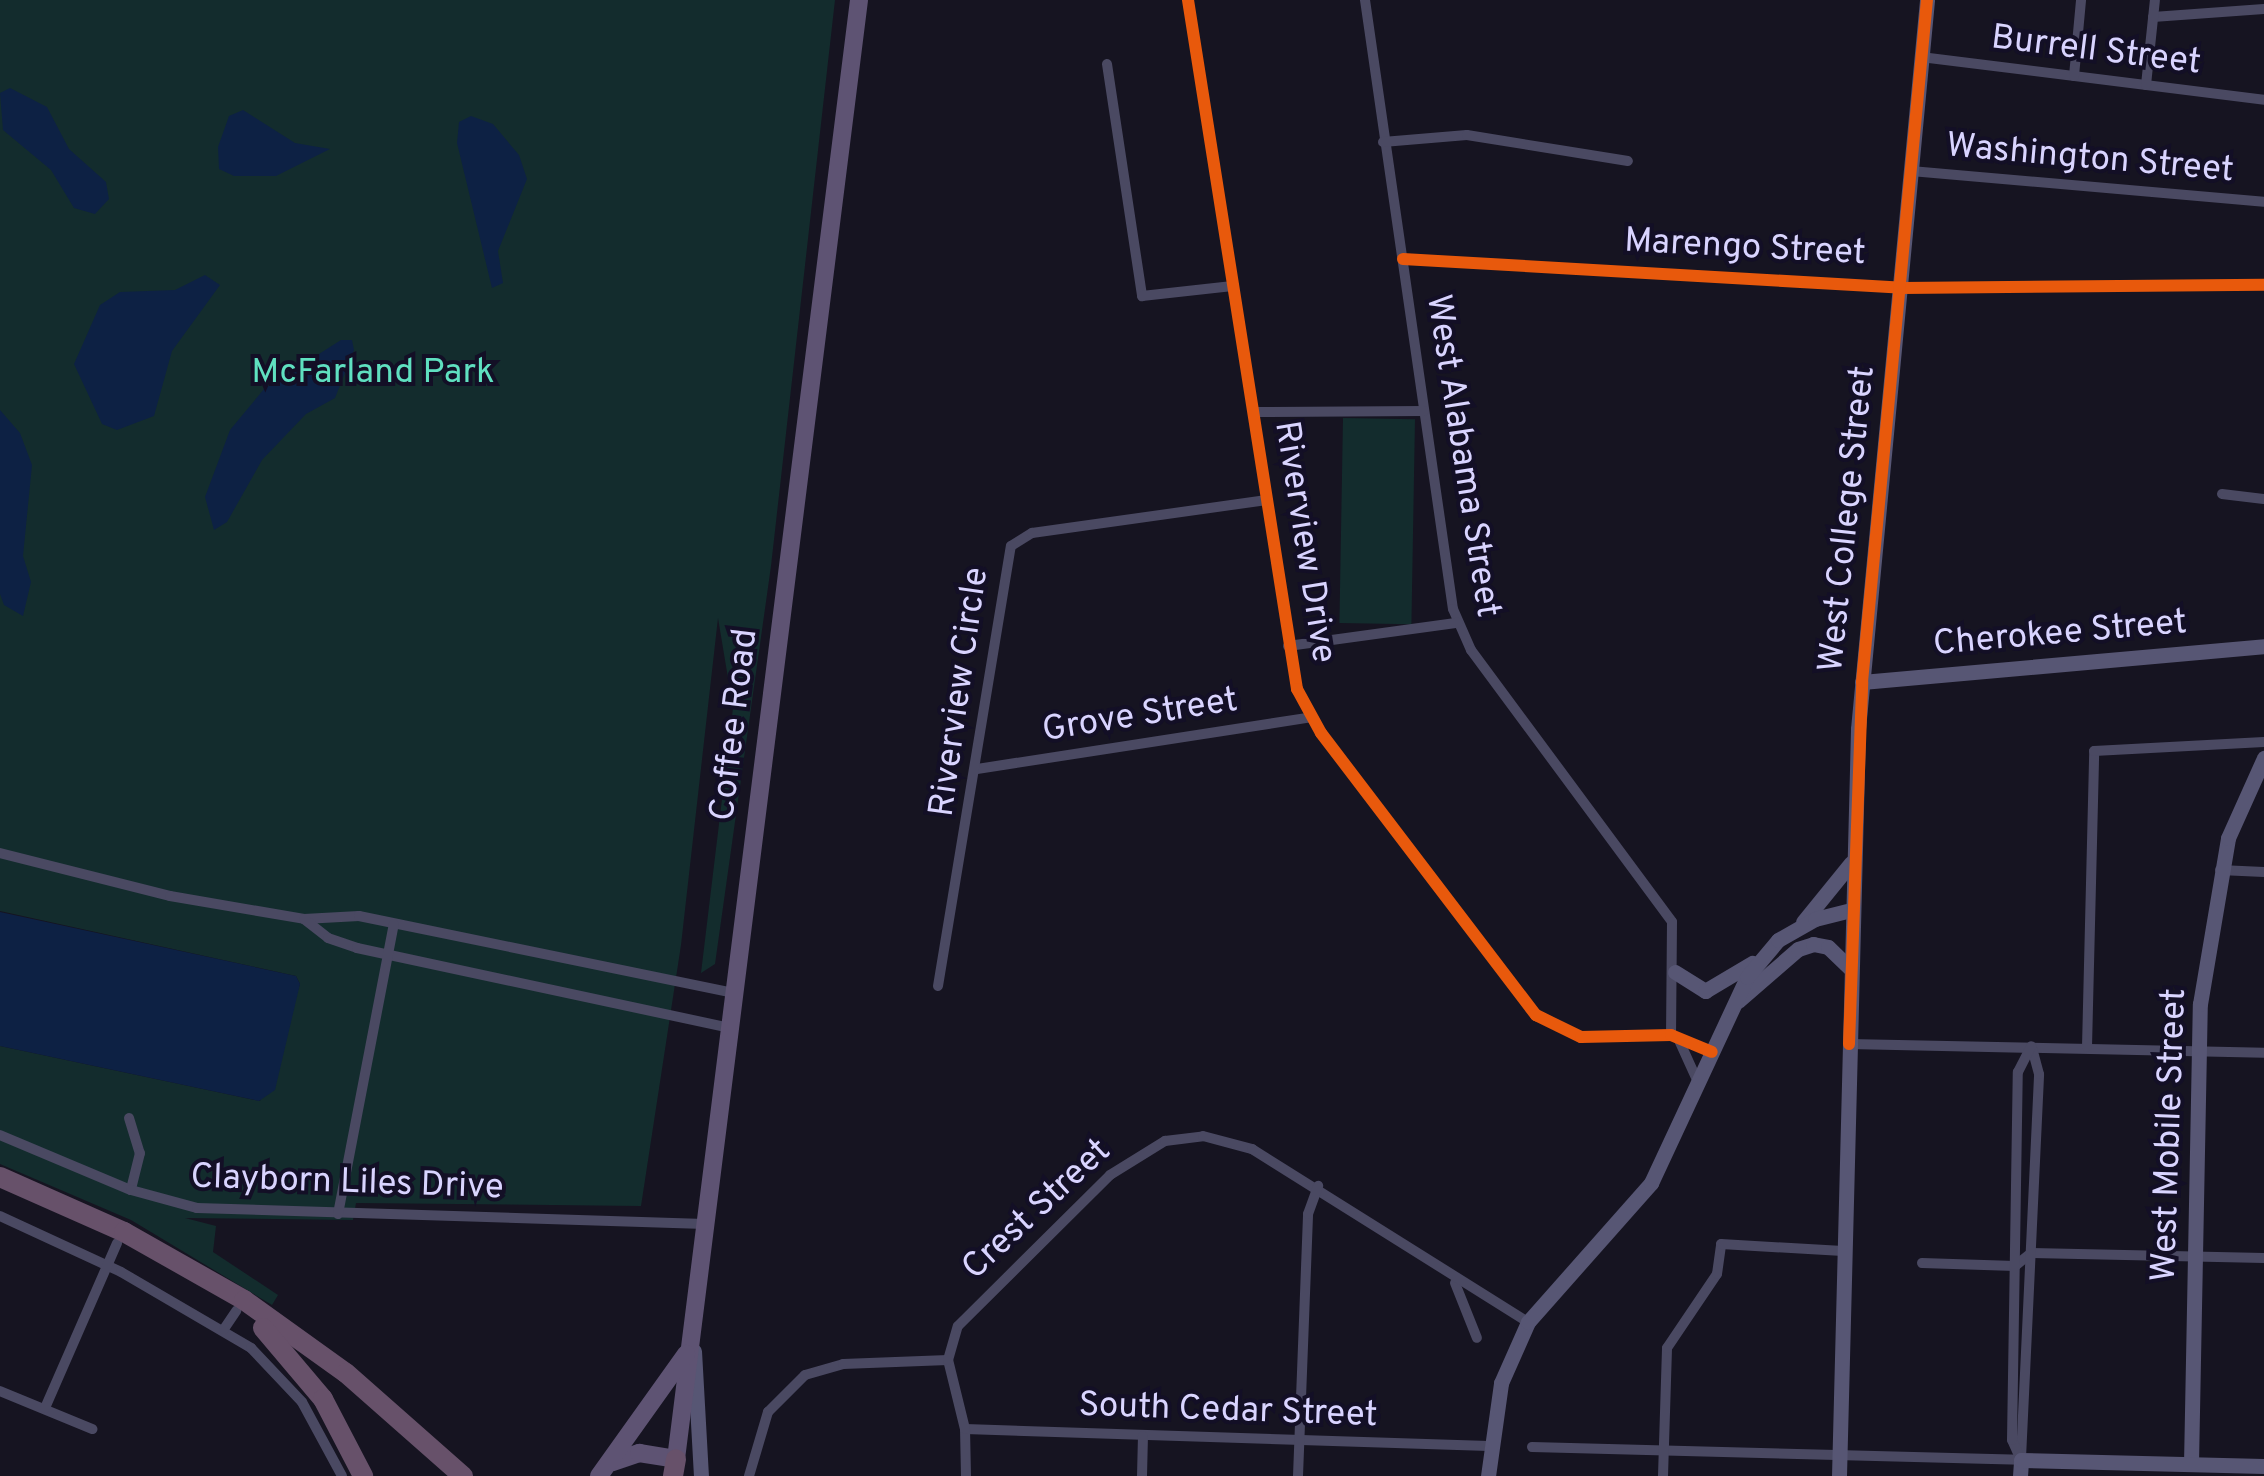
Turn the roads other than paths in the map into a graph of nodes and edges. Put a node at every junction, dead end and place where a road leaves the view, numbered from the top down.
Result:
1 (859, 0) edge
2 (1188, 0) edge
3 (1365, 0) edge
4 (1927, 0) edge
5 (2081, 0) edge
6 (2155, 0) edge
7 (2264, 9) edge
8 (2153, 17) junction
9 (1921, 57) junction
10 (1106, 64) dead end
11 (2074, 76) junction
12 (2146, 85) junction
13 (2264, 100) edge
14 (1384, 142) junction
15 (1628, 160) dead end
16 (1911, 171) junction
17 (2264, 202) edge
18 (1403, 259) junction
19 (2264, 285) edge
20 (1232, 286) junction
21 (1902, 288) junction
22 (1424, 411) junction
23 (1253, 412) junction
24 (2222, 494) dead end
25 (2264, 499) edge
26 (1266, 500) junction
27 (1458, 624) junction
28 (1288, 646) junction
29 (2264, 646) edge
30 (1862, 682) junction
31 (1312, 717) junction
32 (2264, 742) edge
33 (2264, 758) edge
34 (977, 770) junction
35 (0, 853) edge
36 (1853, 859) junction
37 (2220, 870) junction
38 (2264, 872) edge
39 (1852, 910) junction
40 (304, 919) junction
41 (394, 924) junction
42 (1797, 928) junction
43 (388, 956) junction
44 (1760, 958) junction
45 (1850, 968) junction
46 (1675, 972) junction
47 (938, 986) dead end
48 (733, 993) junction
49 (1734, 1004) junction
50 (729, 1028) junction
51 (1674, 1037) junction
52 (1849, 1044) junction
53 (2032, 1046) junction
54 (2087, 1047) junction
55 (2197, 1051) junction
56 (1712, 1052) junction
57 (2264, 1053) edge
58 (1699, 1083) junction
59 (129, 1118) dead end
60 (0, 1135) edge
61 (0, 1177) edge
62 (1318, 1186) junction
63 (0, 1189) edge
64 (131, 1190) junction
65 (338, 1214) junction
66 (0, 1216) edge
67 (705, 1224) junction
68 (117, 1243) junction
69 (1843, 1251) junction
70 (2031, 1253) junction
71 (2198, 1256) junction
72 (2264, 1258) edge
73 (1922, 1263) dead end
74 (106, 1265) junction
75 (2015, 1266) junction
76 (1454, 1282) junction
77 (236, 1311) junction
78 (1528, 1322) junction
79 (263, 1328) junction
80 (224, 1330) junction
81 (1477, 1338) dead end
82 (693, 1340) junction
83 (948, 1360) junction
84 (0, 1391) edge
85 (45, 1408) junction
86 (92, 1429) dead end
87 (965, 1429) junction
88 (1144, 1436) junction
89 (1300, 1442) junction
90 (1489, 1446) junction
91 (1532, 1447) dead end
92 (1663, 1449) junction
93 (1840, 1454) junction
94 (613, 1462) junction
95 (2191, 1464) junction
96 (2264, 1466) edge
97 (2020, 1468) edge
98 (675, 1470) edge
99 (342, 1476) edge
100 (363, 1476) edge
101 (446, 1476) edge
102 (463, 1476) edge
103 (599, 1476) edge
104 (691, 1476) edge
105 (701, 1476) edge
106 (749, 1476) edge
107 (966, 1476) edge
108 (1142, 1476) edge
109 (1298, 1476) edge
110 (1488, 1476) edge
111 (1662, 1476) edge
112 (1840, 1476) edge

1 - 48 main road, Coffee Road
2 - 20 street, Riverview Drive
3 - 14 street, West Alabama Street
4 - 9 street, West College Street
5 - 11 street
6 - 8 street
7 - 8 street
8 - 12 street
9 - 11 street, Burrell Street
9 - 16 street, West College Street
10 - 20 street
11 - 12 street, Burrell Street
12 - 13 street, Burrell Street
14 - 15 street
14 - 18 street, West Alabama Street
16 - 17 street, Washington Street
16 - 21 street, West College Street
18 - 21 street, Marengo Street
18 - 22 street, West Alabama Street
19 - 21 street, Marengo Street
20 - 23 street, Riverview Drive
21 - 30 street, West College Street
22 - 23 street
22 - 27 street, West Alabama Street
23 - 26 street, Riverview Drive
24 - 25 street
26 - 28 street, Riverview Drive
26 - 34 street, Riverview Circle
27 - 28 street
27 - 46 street, West Alabama Street
28 - 31 street, Riverview Drive
29 - 30 street, Cherokee Street
30 - 36 street, West College Street
31 - 34 street, Grove Street
31 - 51 street, Riverview Drive
32 - 54 street
33 - 37 street, West Mobile Street
34 - 47 street, Riverview Circle
35 - 40 street
36 - 39 street, West College Street
36 - 42 street
37 - 38 street
37 - 55 street, West Mobile Street
39 - 42 street
39 - 45 street, West College Street
40 - 41 street
40 - 43 street
41 - 43 street
41 - 48 street
42 - 44 street
43 - 50 street
43 - 65 street
44 - 46 street
44 - 49 street
45 - 49 street
45 - 52 street, West College Street
46 - 51 street, West Alabama Street
48 - 50 main road, Coffee Road
49 - 56 street
50 - 67 main road, Coffee Road
51 - 56 street, Riverview Drive
51 - 58 street
52 - 53 street
52 - 69 street, West College Street
53 - 54 street
53 - 70 street
53 - 75 street
54 - 55 street
55 - 57 street
55 - 71 street, West Mobile Street
56 - 58 street
58 - 78 street
59 - 64 street
60 - 64 street, Clayborn Liles Drive
61 - 102 highway
62 - 76 street, Crest Street
62 - 83 street, Crest Street
62 - 89 street
63 - 68 highway
64 - 65 street, Clayborn Liles Drive
65 - 67 street, Clayborn Liles Drive
66 - 74 street
67 - 82 main road, Coffee Road
68 - 74 street
68 - 77 highway
69 - 92 street
69 - 93 street, West College Street
70 - 71 street
70 - 75 street
70 - 97 street
71 - 72 street
71 - 95 street, West Mobile Street
73 - 75 street
74 - 80 street
74 - 85 street
75 - 97 street
76 - 78 street, Crest Street
76 - 81 street
77 - 79 highway
77 - 80 street
78 - 90 street
79 - 100 highway
79 - 101 highway
80 - 99 street
82 - 94 main road
82 - 98 main road, Coffee Road
82 - 105 street
83 - 87 street
83 - 106 street
84 - 85 street
85 - 86 street
87 - 88 street, South Cedar Street
87 - 107 street
88 - 89 street, South Cedar Street
88 - 108 street
89 - 90 street, South Cedar Street
89 - 109 street
90 - 110 street
91 - 92 street
92 - 93 street
92 - 111 street
93 - 97 street
93 - 112 street, West College Street
94 - 98 main road
94 - 103 main road
95 - 96 street
95 - 97 street
98 - 104 street

